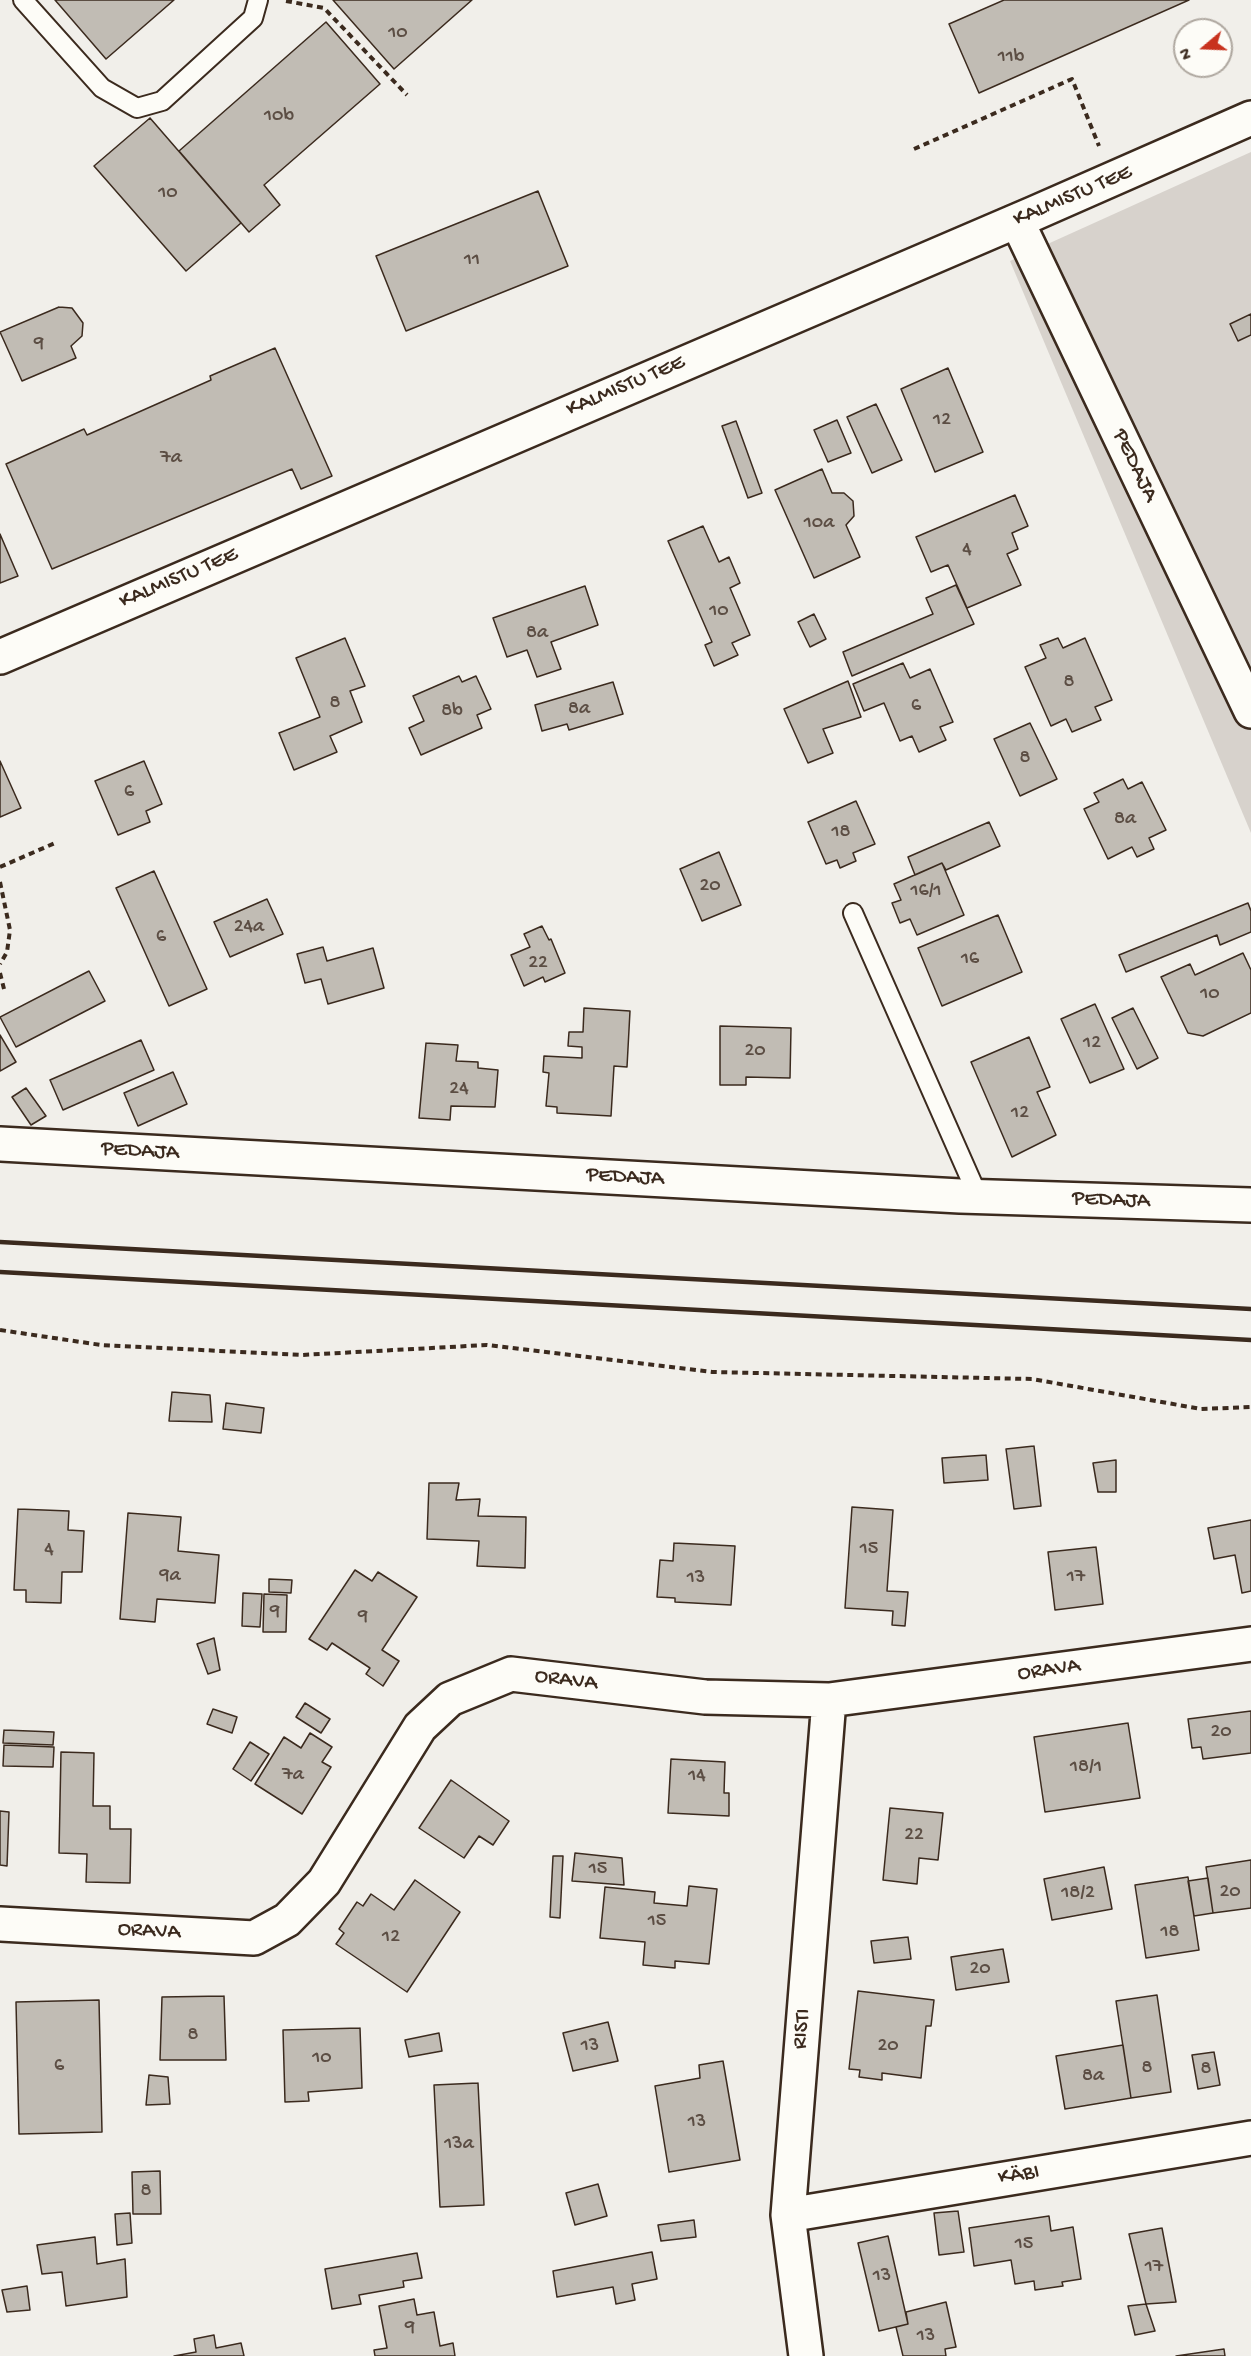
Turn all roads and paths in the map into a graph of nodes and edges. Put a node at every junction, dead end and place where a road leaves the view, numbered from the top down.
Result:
1 (23, 0) edge
2 (258, 0) edge
3 (282, 0) edge
4 (407, 95) dead end
5 (1251, 118) edge
6 (914, 149) dead end
7 (1112, 180) junction
8 (1017, 221) junction
9 (0, 657) edge
10 (1251, 711) edge
11 (55, 843) dead end
12 (0, 867) edge
13 (0, 882) edge
14 (853, 913) dead end
15 (0, 964) edge
16 (0, 973) edge
17 (5, 993) dead end
18 (0, 1144) edge
19 (978, 1196) junction
20 (1251, 1205) edge
21 (0, 1330) edge
22 (1251, 1407) edge
23 (1251, 1644) edge
24 (829, 1700) junction
25 (0, 1924) edge
26 (1251, 2138) edge
27 (788, 2214) junction
28 (806, 2356) edge

1 - 2 lane
3 - 4 path
5 - 7 street, KALMISTU TEE
6 - 7 path
7 - 8 street, KALMISTU TEE
8 - 9 street, KALMISTU TEE
8 - 10 street, PEDAJA
11 - 12 path
13 - 15 path
14 - 19 lane
16 - 17 path
18 - 19 street, PEDAJA
19 - 20 street, PEDAJA
21 - 22 path
23 - 24 street, ORAVA
24 - 25 street, ORAVA
24 - 27 street, RISTI
26 - 27 street, KÄBI
27 - 28 street, RISTI

